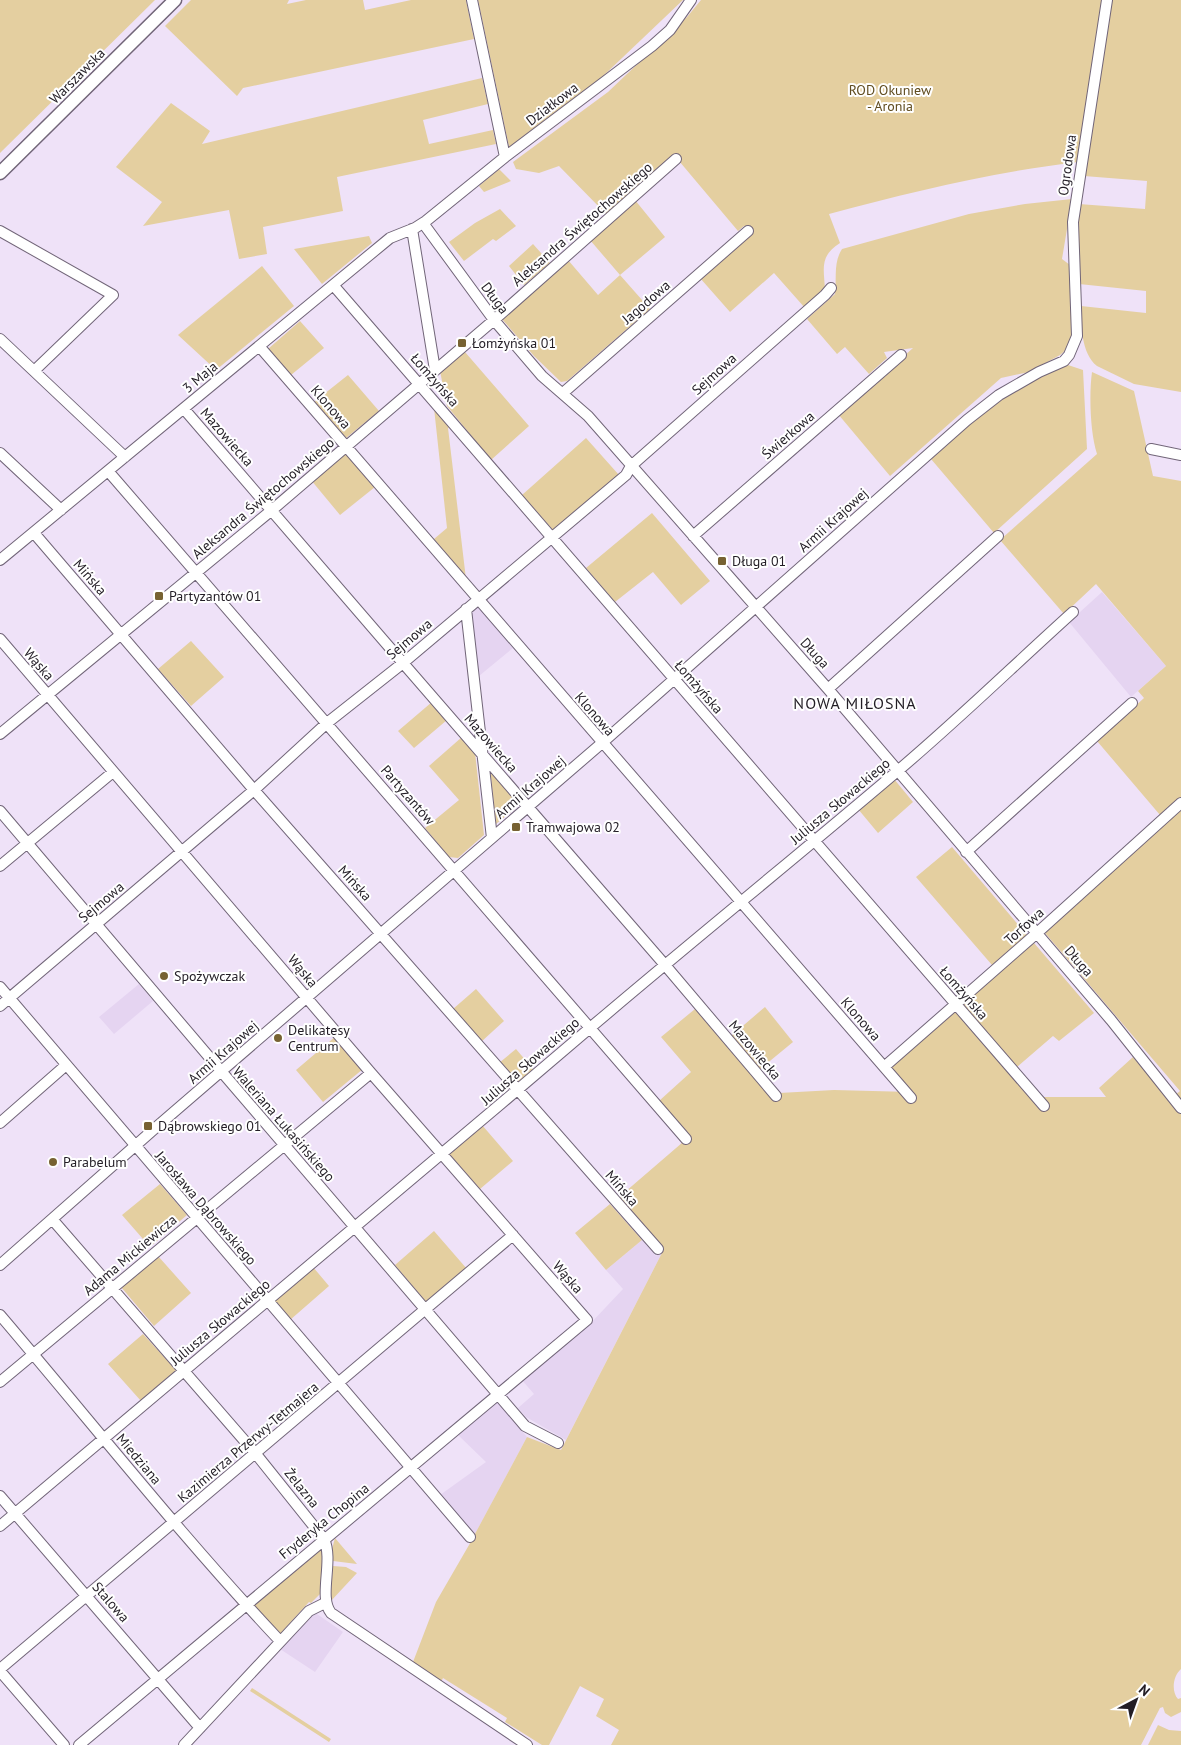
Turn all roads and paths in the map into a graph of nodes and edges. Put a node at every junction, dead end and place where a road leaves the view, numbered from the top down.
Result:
1 (175, 0) edge
2 (472, 0) edge
3 (691, 0) edge
4 (1107, 0) edge
5 (505, 157) junction
6 (676, 159) dead end
7 (0, 173) edge
8 (423, 223) junction
9 (412, 229) junction
10 (0, 231) edge
11 (748, 231) dead end
12 (334, 286) junction
13 (831, 288) dead end
14 (494, 320) junction
15 (1077, 336) joint
16 (0, 339) edge
17 (259, 346) junction
18 (901, 355) dead end
19 (435, 370) junction
20 (34, 371) junction
21 (419, 384) junction
22 (562, 393) junction
23 (184, 409) junction
24 (346, 446) junction
25 (1151, 449) dead end
26 (0, 453) edge
27 (1181, 455) edge
28 (125, 456) junction
29 (632, 466) junction
30 (108, 470) junction
31 (61, 510) junction
32 (272, 510) junction
33 (34, 533) junction
34 (552, 536) junction
35 (693, 536) junction
36 (998, 536) dead end
37 (0, 560) edge
38 (195, 573) junction
39 (478, 600) junction
40 (756, 608) junction
41 (466, 610) junction
42 (1073, 612) dead end
43 (122, 634) junction
44 (0, 639) edge
45 (403, 663) junction
46 (674, 679) junction
47 (828, 689) junction
48 (47, 694) junction
49 (1132, 703) dead end
50 (327, 723) junction
51 (0, 734) edge
52 (602, 743) junction
53 (481, 752) junction
54 (113, 772) junction
55 (897, 772) junction
56 (254, 790) junction
57 (1181, 803) edge
58 (528, 807) junction
59 (0, 810) edge
60 (492, 838) junction
61 (815, 840) junction
62 (27, 843) junction
63 (183, 851) junction
64 (966, 852) junction
65 (0, 866) edge
66 (455, 870) junction
67 (741, 902) junction
68 (96, 924) junction
69 (1037, 933) junction
70 (382, 934) junction
71 (666, 965) junction
72 (0, 987) edge
73 (307, 997) junction
74 (9, 998) junction
75 (956, 1004) junction
76 (0, 1006) edge
77 (590, 1028) junction
78 (65, 1066) junction
79 (884, 1067) junction
80 (221, 1072) junction
81 (371, 1072) junction
82 (517, 1091) junction
83 (776, 1096) dead end
84 (911, 1098) dead end
85 (1044, 1106) dead end
86 (1181, 1108) edge
87 (0, 1123) edge
88 (686, 1139) dead end
89 (284, 1143) junction
90 (135, 1146) junction
91 (442, 1154) junction
92 (196, 1217) junction
93 (52, 1219) junction
94 (356, 1226) junction
95 (513, 1235) junction
96 (658, 1249) dead end
97 (0, 1266) edge
98 (112, 1289) junction
99 (267, 1300) junction
100 (426, 1309) junction
101 (0, 1315) edge
102 (587, 1320) joint
103 (34, 1354) junction
104 (183, 1371) junction
105 (0, 1382) edge
106 (339, 1383) junction
107 (498, 1394) junction
108 (105, 1440) junction
109 (558, 1443) dead end
110 (256, 1454) junction
111 (410, 1469) junction
112 (0, 1496) edge
113 (15, 1513) junction
114 (174, 1523) junction
115 (0, 1526) edge
116 (470, 1537) dead end
117 (324, 1539) junction
118 (88, 1596) junction
119 (325, 1603) junction
120 (246, 1604) junction
121 (280, 1641) junction
122 (0, 1670) edge
123 (158, 1678) junction
124 (200, 1728) junction
125 (64, 1745) edge
126 (79, 1745) edge
127 (184, 1745) edge
128 (527, 1745) edge

1 - 7 main road, Warszawska
2 - 5 street
3 - 5 street, Działkowa
4 - 15 street, Ogrodowa
5 - 8 street, Działkowa
6 - 14 street, Aleksandra Świętochowskiego
8 - 9 street, 3 Maja
8 - 14 street, Długa
9 - 12 street, 3 Maja
9 - 19 street
10 - 20 street
11 - 22 street, Jagodowa
12 - 17 street, 3 Maja
12 - 21 street, Łomżyńska
13 - 29 street, Sejmowa
14 - 19 street, Aleksandra Świętochowskiego
14 - 22 street, Długa
15 - 40 street, Armii Krajowej
16 - 20 street
17 - 23 street, 3 Maja
17 - 24 street, Klonowa
18 - 35 street, Świerkowa
19 - 21 street, Aleksandra Świętochowskiego
20 - 28 street
21 - 24 street, Aleksandra Świętochowskiego
21 - 34 street, Łomżyńska
22 - 29 street, Długa
23 - 28 street, 3 Maja
23 - 32 street, Mazowiecka
24 - 32 street, Aleksandra Świętochowskiego
24 - 39 street, Klonowa
25 - 27 street
26 - 31 street
28 - 30 street, 3 Maja
29 - 34 street, Sejmowa
29 - 35 street, Długa
30 - 31 street, 3 Maja
30 - 38 street, Partyzantów
31 - 33 street, 3 Maja
32 - 38 street, Aleksandra Świętochowskiego
32 - 45 street, Mazowiecka
33 - 37 street, 3 Maja
33 - 43 street, Mińska
34 - 39 street, Sejmowa
34 - 46 street, Łomżyńska
35 - 40 street, Długa
36 - 47 street
38 - 43 street, Aleksandra Świętochowskiego
38 - 50 street, Partyzantów
39 - 41 street, Sejmowa
39 - 52 street, Klonowa
40 - 46 street, Armii Krajowej
40 - 47 street, Długa
41 - 45 street, Sejmowa
41 - 53 street
42 - 55 street, Juliusza Słowackiego
43 - 48 street, Aleksandra Świętochowskiego
43 - 56 street, Mińska
44 - 48 street, Wąska
45 - 50 street, Sejmowa
45 - 53 street, Mazowiecka
46 - 52 street, Armii Krajowej
46 - 61 street, Łomżyńska
47 - 55 street, Długa
48 - 51 street, Aleksandra Świętochowskiego
48 - 54 street, Wąska
49 - 64 street
50 - 56 street, Sejmowa
50 - 66 street, Partyzantów
52 - 58 street, Armii Krajowej
52 - 67 street, Klonowa
53 - 58 street, Mazowiecka
53 - 60 street
54 - 62 street
54 - 63 street, Wąska
55 - 61 street, Juliusza Słowackiego
55 - 64 street, Długa
56 - 63 street, Sejmowa
56 - 70 street, Mińska
57 - 69 street, Torfowa
58 - 60 street, Armii Krajowej
58 - 71 street, Mazowiecka
59 - 62 street, Waleriana Łukasińskiego
60 - 66 street, Armii Krajowej
61 - 67 street, Juliusza Słowackiego
61 - 75 street, Łomżyńska
62 - 65 street
62 - 68 street, Waleriana Łukasińskiego
63 - 68 street, Sejmowa
63 - 73 street, Wąska
64 - 69 street, Długa
66 - 70 street, Armii Krajowej
66 - 77 street, Partyzantów
67 - 71 street, Juliusza Słowackiego
67 - 79 street, Klonowa
68 - 74 street, Sejmowa
68 - 80 street, Waleriana Łukasińskiego
69 - 75 street, Torfowa
69 - 86 street, Długa
70 - 73 street, Armii Krajowej
70 - 82 street, Mińska
71 - 77 street, Juliusza Słowackiego
71 - 83 street, Mazowiecka
72 - 74 street, Jarosława Dąbrowskiego
73 - 80 street, Armii Krajowej
73 - 81 street, Wąska
74 - 76 street, Sejmowa
74 - 78 street, Jarosława Dąbrowskiego
75 - 79 street, Torfowa
75 - 85 street, Łomżyńska
77 - 82 street, Juliusza Słowackiego
77 - 88 street, Partyzantów
78 - 87 street
78 - 90 street, Jarosława Dąbrowskiego
79 - 84 street, Klonowa
80 - 89 street, Waleriana Łukasińskiego
80 - 90 street, Armii Krajowej
81 - 89 street, Adama Mickiewicza
81 - 91 street, Wąska
82 - 91 street, Juliusza Słowackiego
82 - 96 street, Mińska
89 - 92 street, Adama Mickiewicza
89 - 94 street, Waleriana Łukasińskiego
90 - 92 street, Jarosława Dąbrowskiego
90 - 93 street, Armii Krajowej
91 - 94 street, Juliusza Słowackiego
91 - 95 street, Wąska
92 - 98 street, Adama Mickiewicza
92 - 99 street, Jarosława Dąbrowskiego
93 - 97 street, Armii Krajowej
93 - 98 street, Żelazna
94 - 99 street, Juliusza Słowackiego
94 - 100 street, Waleriana Łukasińskiego
95 - 100 street, Kazimierza Przerwy-Tetmajera
95 - 102 street, Wąska
98 - 103 street, Adama Mickiewicza
98 - 104 street, Żelazna
99 - 104 street, Juliusza Słowackiego
99 - 106 street, Jarosława Dąbrowskiego
100 - 106 street, Kazimierza Przerwy-Tetmajera
100 - 107 street, Waleriana Łukasińskiego
101 - 103 street, Miedziana
102 - 107 street, Fryderyka Chopina
103 - 105 street, Adama Mickiewicza
103 - 108 street, Miedziana
104 - 108 street, Juliusza Słowackiego
104 - 110 street, Żelazna
106 - 110 street, Kazimierza Przerwy-Tetmajera
106 - 111 street, Jarosława Dąbrowskiego
107 - 109 street, Waleriana Łukasińskiego
107 - 111 street, Fryderyka Chopina
108 - 113 street, Juliusza Słowackiego
108 - 114 street, Miedziana
110 - 114 street, Kazimierza Przerwy-Tetmajera
110 - 117 street, Żelazna
111 - 116 street, Jarosława Dąbrowskiego
111 - 117 street, Fryderyka Chopina
112 - 113 street, Stalowa
113 - 115 street, Juliusza Słowackiego
113 - 118 street, Stalowa
114 - 118 street, Kazimierza Przerwy-Tetmajera
114 - 120 street, Miedziana
117 - 119 street
117 - 120 street, Fryderyka Chopina
118 - 122 street, Kazimierza Przerwy-Tetmajera
118 - 123 street, Stalowa
119 - 121 street
119 - 128 street
120 - 121 street, Miedziana
120 - 123 street, Fryderyka Chopina
121 - 124 street
122 - 125 street
123 - 124 street, Stalowa
123 - 126 street, Fryderyka Chopina
124 - 127 street

